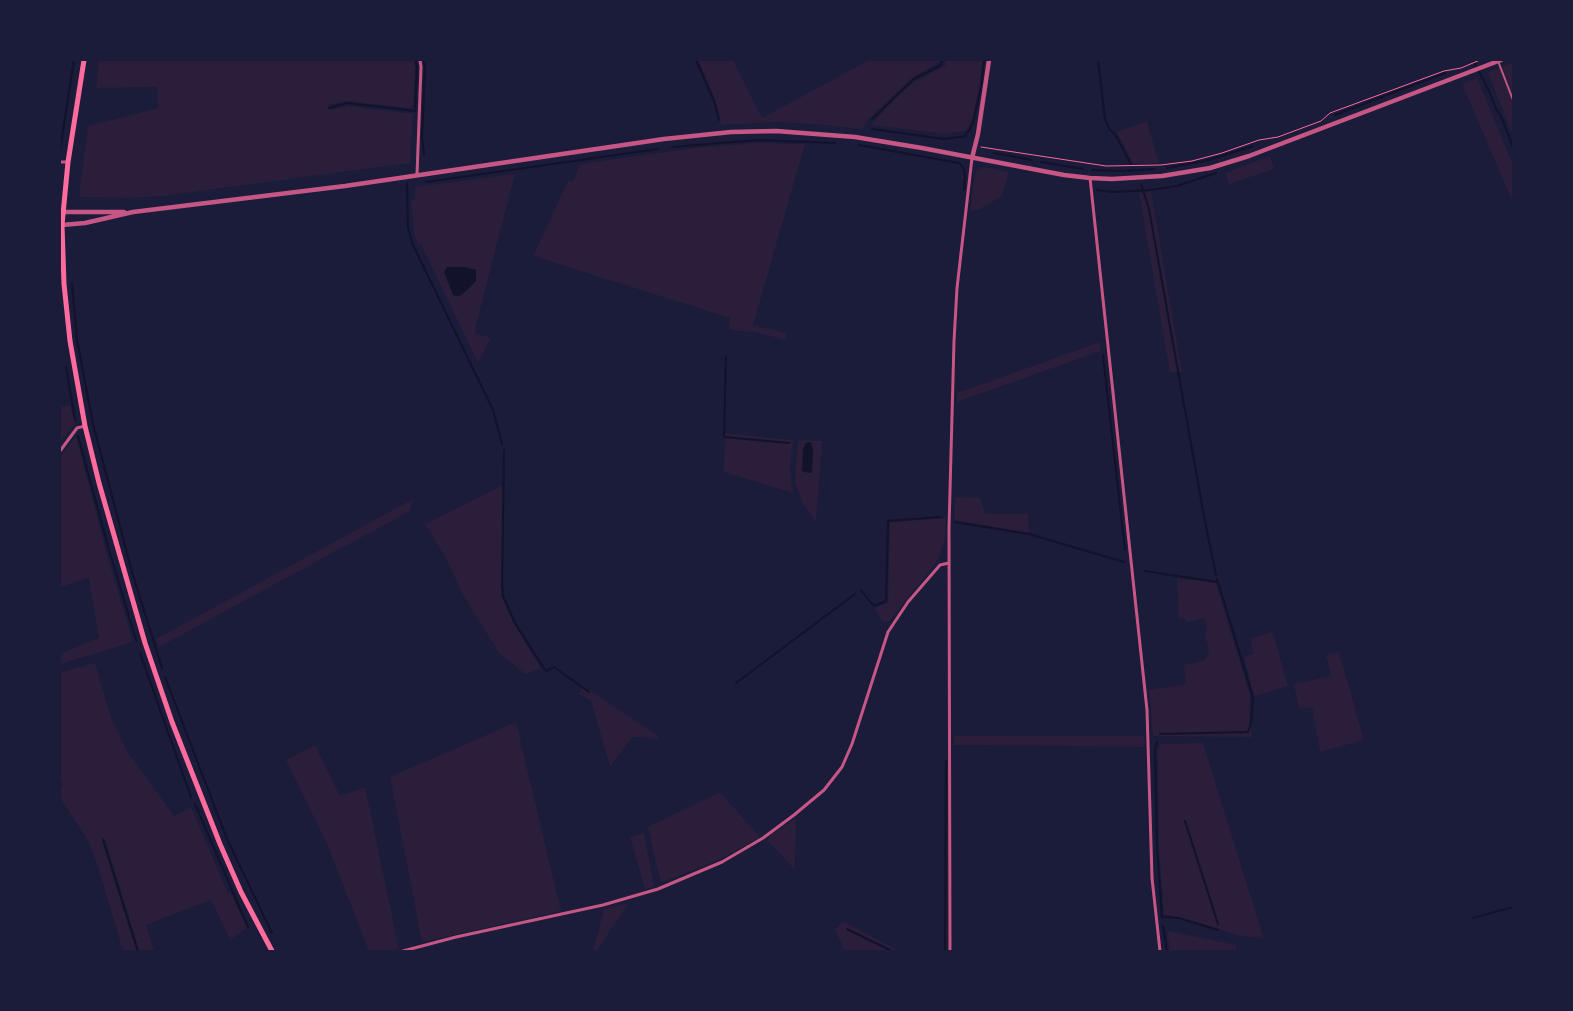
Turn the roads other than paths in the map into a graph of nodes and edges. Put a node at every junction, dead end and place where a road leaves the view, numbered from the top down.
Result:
1 (84, 60) edge
2 (420, 60) edge
3 (989, 60) edge
4 (1499, 61) edge
5 (1513, 100) edge
6 (972, 158) junction
7 (60, 162) edge
8 (68, 162) junction
9 (417, 175) junction
10 (1090, 178) junction
11 (63, 212) junction
12 (133, 212) junction
13 (62, 225) junction
14 (85, 426) junction
15 (60, 451) edge
16 (949, 563) junction
17 (272, 951) edge
18 (403, 951) edge
19 (950, 951) edge
20 (1160, 951) edge

1 - 8 main road
2 - 9 street
3 - 6 street
4 - 5 lane
4 - 10 street
6 - 9 street
6 - 10 street
6 - 16 street
7 - 8 street
8 - 11 main road
9 - 12 street
10 - 20 street
11 - 12 street
11 - 13 main road
12 - 13 street
13 - 14 main road
14 - 15 street
14 - 17 main road
16 - 18 street
16 - 19 street

